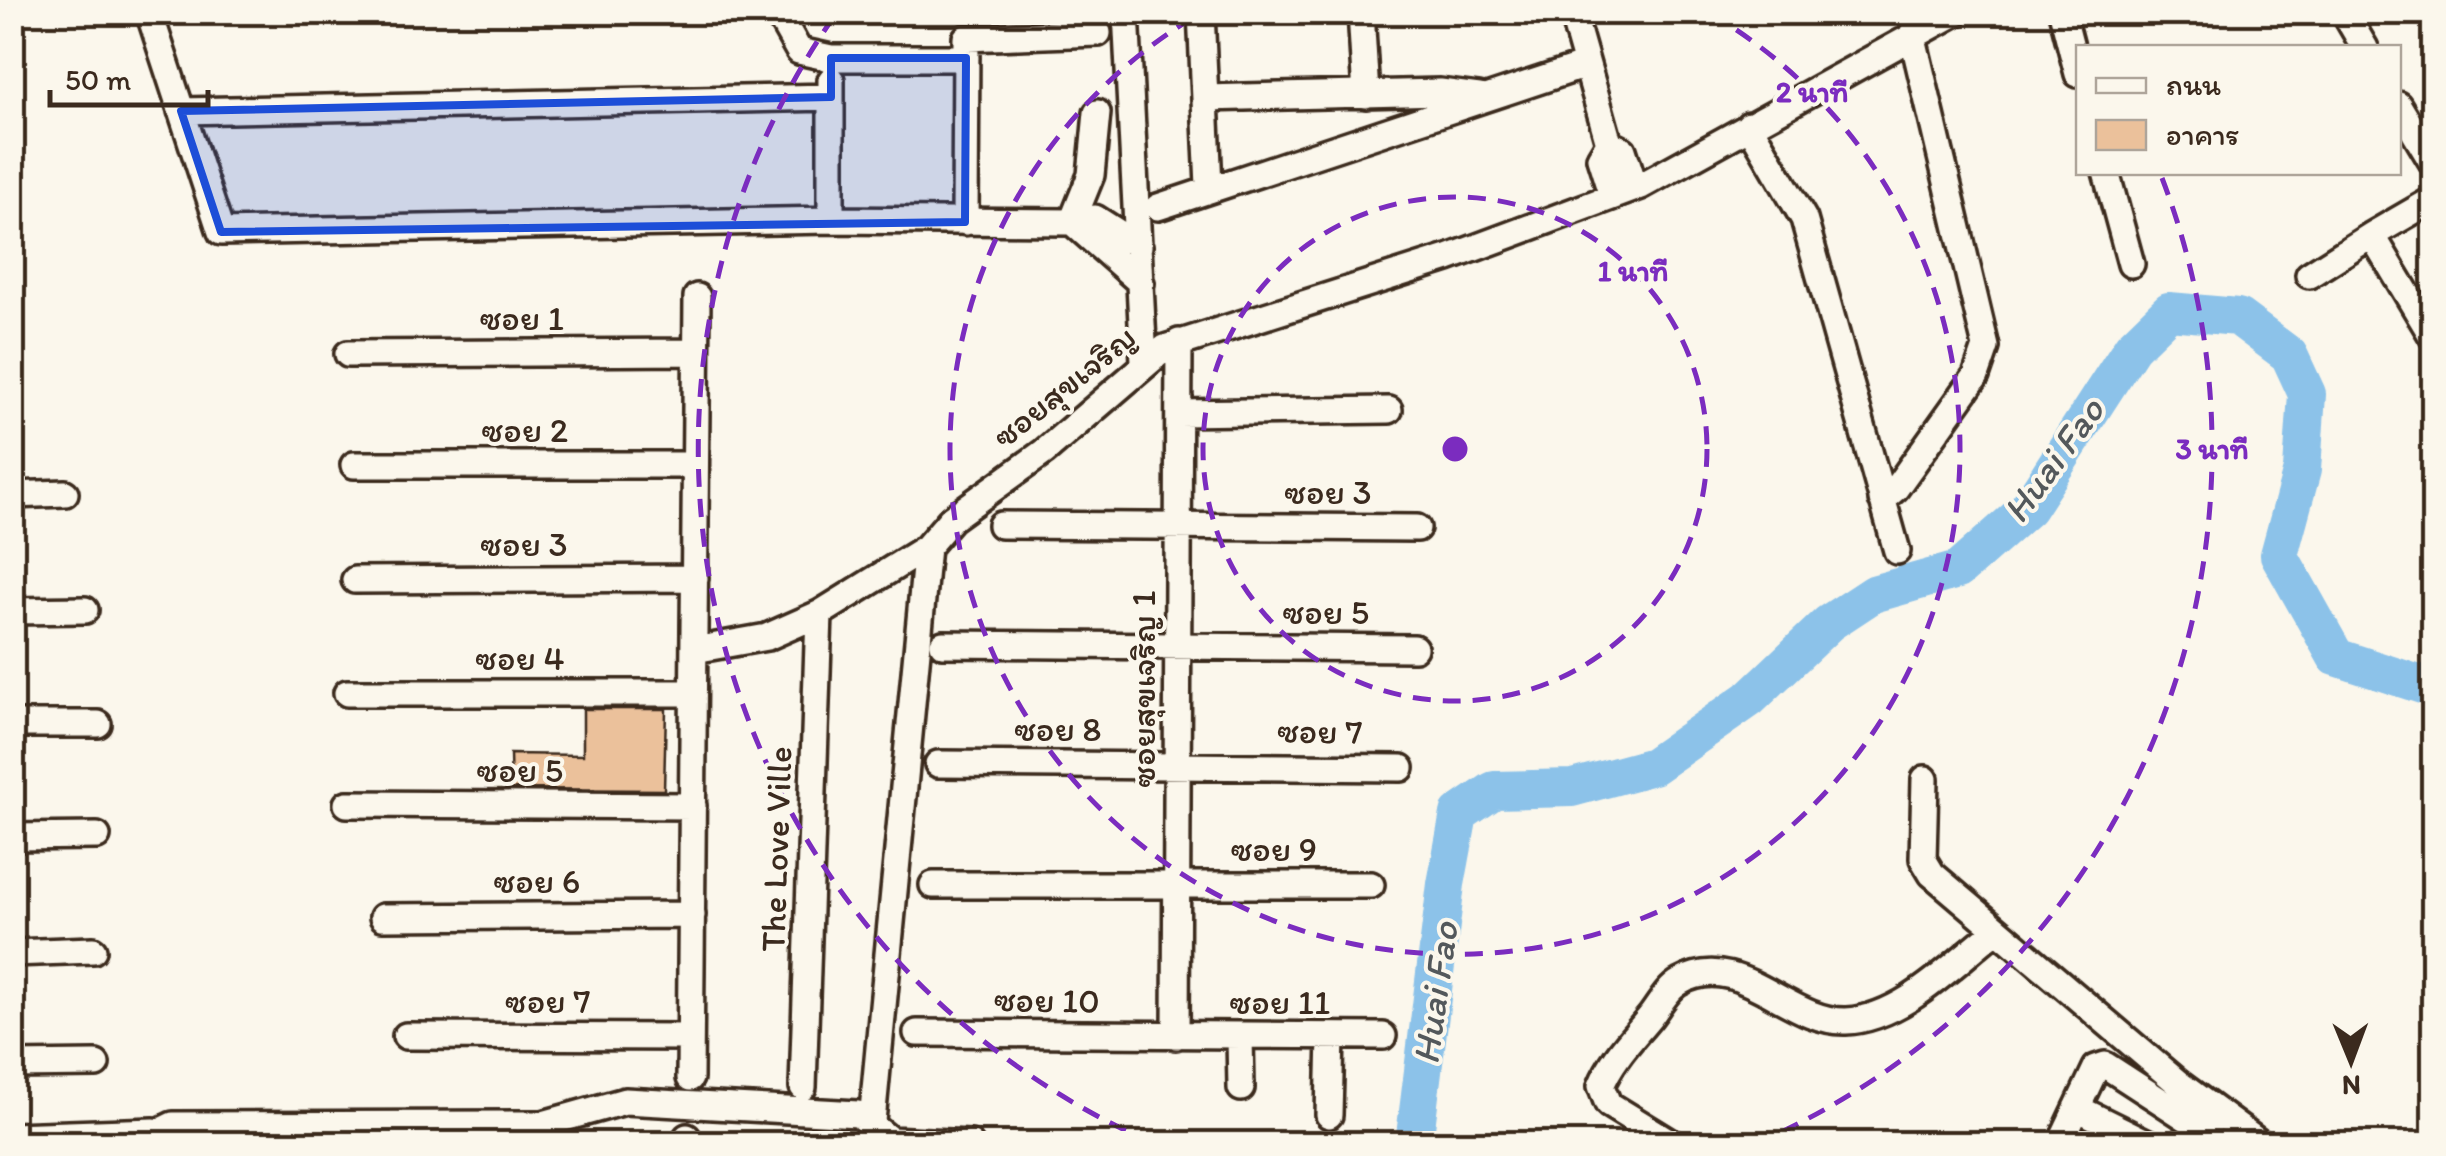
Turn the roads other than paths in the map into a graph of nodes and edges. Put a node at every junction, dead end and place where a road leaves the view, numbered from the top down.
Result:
1 (149, 12) edge
2 (778, 12) edge
3 (1126, 12) edge
4 (1201, 12) edge
5 (1361, 12) edge
6 (1572, 12) edge
7 (1958, 12) edge
8 (2062, 12) edge
9 (2344, 12) edge
10 (1098, 34) dead end
11 (1912, 34) junction
12 (2362, 45) edge
13 (831, 58) junction
14 (966, 58) junction
15 (1586, 65) junction
16 (2076, 66) edge
17 (1366, 95) junction
18 (831, 97) junction
19 (1204, 98) junction
20 (1482, 98) junction
21 (181, 110) junction
22 (2401, 110) edge
23 (1098, 113) dead end
24 (1749, 125) junction
25 (2434, 164) edge
26 (2107, 175) edge
27 (1209, 186) junction
28 (1624, 192) junction
29 (2434, 199) edge
30 (1158, 207) dead end
31 (831, 220) junction
32 (965, 222) junction
33 (1072, 222) junction
34 (2372, 235) junction
35 (1140, 246) junction
36 (2131, 264) dead end
37 (2309, 276) dead end
38 (1141, 283) junction
39 (697, 297) dead end
40 (2434, 339) edge
41 (1180, 342) junction
42 (696, 352) junction
43 (348, 354) dead end
44 (1144, 362) junction
45 (1388, 410) dead end
46 (1179, 414) junction
47 (354, 465) dead end
48 (695, 466) junction
49 (65, 493) dead end
50 (12, 495) edge
51 (1882, 500) junction
52 (1001, 525) dead end
53 (1178, 527) junction
54 (1416, 528) dead end
55 (927, 547) junction
56 (1897, 550) dead end
57 (694, 578) junction
58 (354, 580) dead end
59 (85, 610) dead end
60 (12, 611) edge
61 (807, 618) junction
62 (942, 644) dead end
63 (1178, 646) junction
64 (1414, 648) dead end
65 (694, 650) junction
66 (694, 693) junction
67 (347, 694) dead end
68 (12, 724) edge
69 (98, 724) dead end
70 (938, 764) dead end
71 (1177, 764) junction
72 (1400, 768) dead end
73 (1925, 779) dead end
74 (347, 804) dead end
75 (693, 806) junction
76 (12, 836) edge
77 (98, 836) dead end
78 (1176, 884) junction
79 (1371, 884) dead end
80 (933, 885) dead end
81 (692, 914) junction
82 (383, 917) dead end
83 (1996, 930) junction
84 (93, 950) dead end
85 (12, 953) edge
86 (917, 1033) dead end
87 (406, 1036) dead end
88 (1176, 1036) junction
89 (1331, 1036) junction
90 (1384, 1036) dead end
91 (690, 1037) junction
92 (1240, 1037) junction
93 (96, 1064) dead end
94 (12, 1065) edge
95 (690, 1078) dead end
96 (803, 1087) dead end
97 (1241, 1088) dead end
98 (2077, 1108) junction
99 (1330, 1115) dead end
100 (872, 1122) junction
101 (2208, 1132) dead end
102 (272, 1133) edge
103 (12, 1136) edge
104 (144, 1137) edge
105 (970, 1144) edge
106 (1672, 1144) edge
107 (2060, 1144) edge
108 (2150, 1144) edge
109 (2261, 1144) edge

1 - 21 street
2 - 13 street
3 - 35 street
4 - 19 street
5 - 17 street
6 - 15 street
7 - 11 street, ซอยสุขเจริญ
8 - 16 street
9 - 12 street
10 - 14 street
11 - 24 street, ซอยสุขเจริญ
11 - 51 street
13 - 14 street
13 - 18 street
14 - 32 street
15 - 20 street
15 - 28 street
17 - 19 street
17 - 20 street
18 - 21 street
18 - 31 street
19 - 27 street
20 - 27 street
21 - 31 street
22 - 25 street
23 - 33 street
24 - 28 street, ซอยสุขเจริญ
24 - 51 street
26 - 36 street
27 - 30 street
28 - 41 street, ซอยสุขเจริญ
29 - 34 street
31 - 32 street
32 - 33 street
33 - 35 street
33 - 38 street
34 - 37 street
34 - 40 street
35 - 38 street
38 - 44 street
39 - 42 street
41 - 44 street, ซอยสุขเจริญ
41 - 46 street, ซอยสุขเจริญ 1
42 - 43 street, ซอย 1
42 - 48 street
44 - 55 street, ซอยสุขเจริญ
45 - 46 street
46 - 53 street, ซอยสุขเจริญ 1
47 - 48 street, ซอย 2
48 - 57 street
49 - 50 street
51 - 56 street
52 - 53 street
53 - 54 street, ซอย 3
53 - 63 street, ซอยสุขเจริญ 1
55 - 61 street, ซอยสุขเจริญ
55 - 100 street
57 - 58 street, ซอย 3
57 - 65 street
59 - 60 street
61 - 65 street, ซอยสุขเจริญ
61 - 96 street, The Love Ville
62 - 63 street
63 - 64 street, ซอย 5
63 - 71 street, ซอยสุขเจริญ 1
65 - 66 street
66 - 67 street, ซอย 4
66 - 75 street
68 - 69 street
70 - 71 street, ซอย 8
71 - 72 street, ซอย 7
71 - 78 street, ซอยสุขเจริญ 1
73 - 83 street
74 - 75 street, ซอย 5
75 - 81 street
76 - 77 street
78 - 79 street, ซอย 9
78 - 80 street
78 - 88 street, ซอยสุขเจริญ 1
81 - 82 street, ซอย 6
81 - 91 street
83 - 106 street
83 - 109 street
84 - 85 street
86 - 88 street, ซอย 10
87 - 91 street, ซอย 7
88 - 92 street, ซอย 11
89 - 90 street, ซอย 11
89 - 92 street, ซอย 11
89 - 99 street
91 - 95 street
92 - 97 street
93 - 94 street
98 - 101 street
98 - 107 street
98 - 108 street
100 - 102 street
100 - 105 street
102 - 104 street
103 - 104 street

